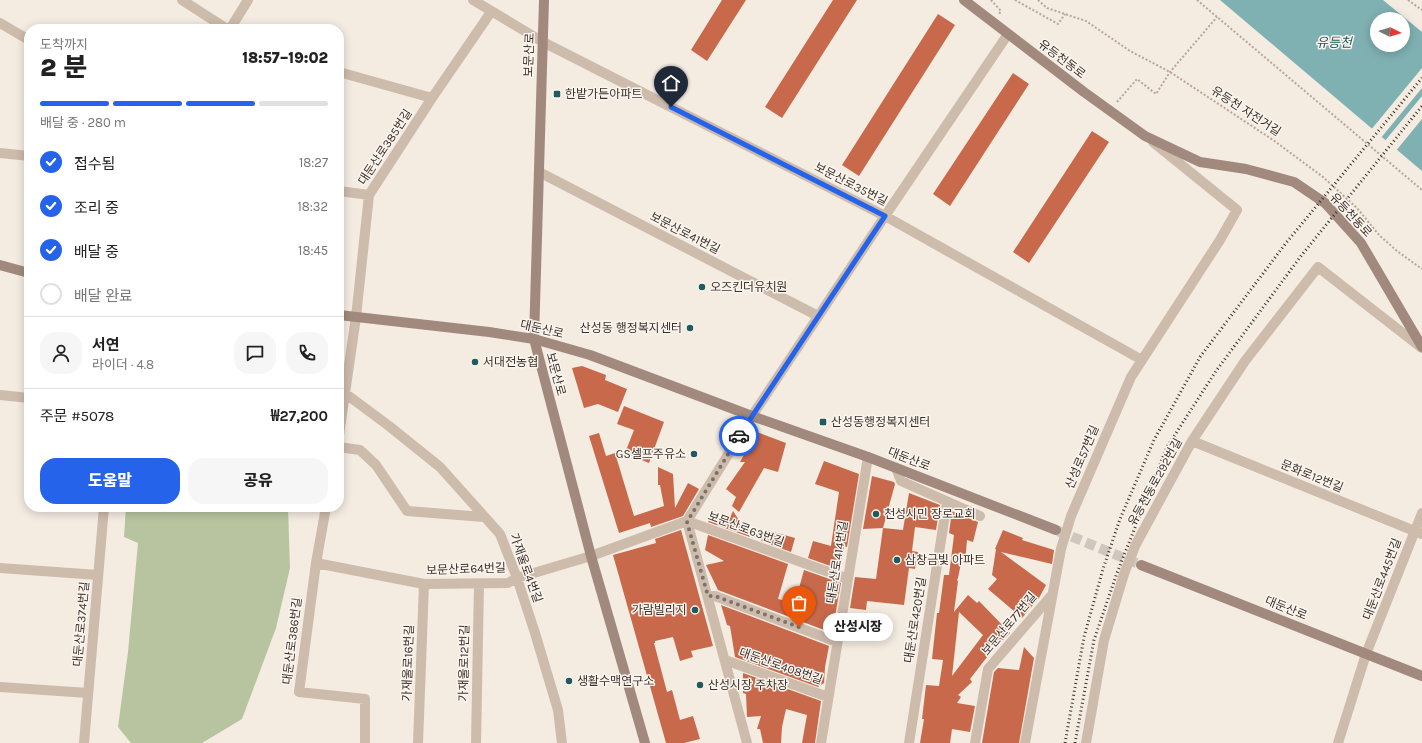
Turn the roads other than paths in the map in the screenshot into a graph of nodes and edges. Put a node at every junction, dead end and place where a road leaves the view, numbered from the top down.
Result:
1 (182, 0) edge
2 (248, 0) edge
3 (473, 0) edge
4 (544, 0) edge
5 (964, 0) edge
6 (491, 12) junction
7 (0, 23) edge
8 (219, 24) edge
9 (233, 24) edge
10 (1008, 34) junction
11 (24, 37) edge
12 (543, 42) junction
13 (344, 73) edge
14 (432, 98) junction
15 (1145, 136) junction
16 (0, 153) edge
17 (24, 155) edge
18 (539, 172) junction
19 (344, 192) edge
20 (369, 195) junction
21 (1237, 210) joint
22 (885, 216) junction
23 (0, 265) edge
24 (1318, 267) joint
25 (24, 272) edge
26 (344, 316) edge
27 (818, 316) junction
28 (356, 317) junction
29 (534, 339) junction
30 (1422, 348) edge
31 (1142, 360) junction
32 (346, 394) junction
33 (0, 395) edge
34 (24, 397) edge
35 (344, 406) edge
36 (752, 416) junction
37 (1192, 441) junction
38 (344, 448) edge
39 (868, 457) junction
40 (896, 468) junction
41 (947, 502) junction
42 (104, 512) edge
43 (325, 512) edge
44 (1422, 513) edge
45 (980, 516) dead end
46 (484, 517) junction
47 (687, 522) junction
48 (1056, 530) tunnel mouth
49 (1418, 533) edge
50 (591, 556) junction
51 (316, 563) junction
52 (1141, 565) tunnel mouth
53 (0, 568) edge
54 (98, 574) junction
55 (517, 578) junction
56 (848, 579) junction
57 (424, 584) junction
58 (479, 584) junction
59 (1052, 594) junction
60 (708, 596) junction
61 (837, 642) junction
62 (1366, 654) junction
63 (725, 660) junction
64 (1422, 676) edge
65 (0, 687) edge
66 (88, 694) junction
67 (828, 696) junction
68 (84, 743) edge
69 (365, 743) edge
70 (418, 743) edge
71 (476, 743) edge
72 (562, 743) edge
73 (645, 743) edge
74 (748, 743) edge
75 (821, 743) edge
76 (909, 743) edge
77 (975, 743) edge
78 (1025, 743) edge
79 (1086, 743) edge
80 (1338, 743) edge

1 - 8 street
2 - 9 street
3 - 6 street, 보문산로35번길
4 - 12 main road, 보문산로
5 - 10 main road, 유등천동로
6 - 12 street, 보문산로35번길
6 - 14 street, 대둔산로385번길
7 - 11 street
10 - 15 main road, 유등천동로
10 - 22 street
12 - 18 main road, 보문산로
12 - 22 street, 보문산로35번길
13 - 14 street
14 - 20 street, 대둔산로385번길
15 - 21 street, 유등천동로
15 - 30 main road, 유등천동로
16 - 17 street
18 - 27 street, 보문산로41번길
18 - 29 main road, 보문산로
19 - 20 street
20 - 28 street, 대둔산로385번길
21 - 31 street, 산성로57번길
22 - 27 street
22 - 31 street, 보문산로35번길
23 - 25 main road
24 - 30 street, 유등천동로
24 - 37 street, 유등천동로292번길
26 - 28 main road, 대둔산로
27 - 36 street
28 - 29 main road, 대둔산로
28 - 32 street
29 - 36 main road, 대둔산로
29 - 50 main road, 보문산로
31 - 59 street, 산성로57번길
32 - 35 street
32 - 46 street, 가재울로4번길
33 - 34 street
36 - 39 main road, 대둔산로
36 - 47 street
37 - 49 street, 문화로12번길
37 - 79 street, 유등천동로292번길
38 - 46 street
39 - 40 main road, 대둔산로
39 - 56 street, 대둔산로414번길
40 - 41 street
40 - 48 main road, 대둔산로
41 - 45 street
41 - 76 street, 대둔산로420번길
42 - 54 street, 대둔산로374번길
43 - 51 street, 대둔산로386번길
44 - 49 street, 대둔산로445번길
46 - 55 street, 가재울로4번길
47 - 50 street
47 - 56 street, 보문산로63번길
47 - 60 street, 대둔산로408번길
49 - 62 street, 대둔산로445번길
50 - 55 street, 보문산로64번길
50 - 73 main road, 보문산로
51 - 57 street, 보문산로64번길
51 - 69 street, 대둔산로386번길
52 - 62 main road, 대둔산로
53 - 54 street
54 - 66 street, 대둔산로374번길
55 - 58 street, 보문산로64번길
55 - 72 street, 가재울로4번길
56 - 61 street, 대둔산로414번길
57 - 58 street, 보문산로64번길
57 - 70 street, 가재울로16번길
58 - 71 street, 가재울로12번길
59 - 77 street, 보문산로77번길
59 - 78 street, 산성로57번길
60 - 61 street
60 - 63 street, 대둔산로408번길
61 - 67 street, 대둔산로414번길
62 - 64 main road, 대둔산로
62 - 80 street, 대둔산로445번길
63 - 67 street, 대둔산로408번길
63 - 74 street, 대둔산로408번길
65 - 66 street
66 - 68 street, 대둔산로374번길
67 - 75 street, 대둔산로414번길

